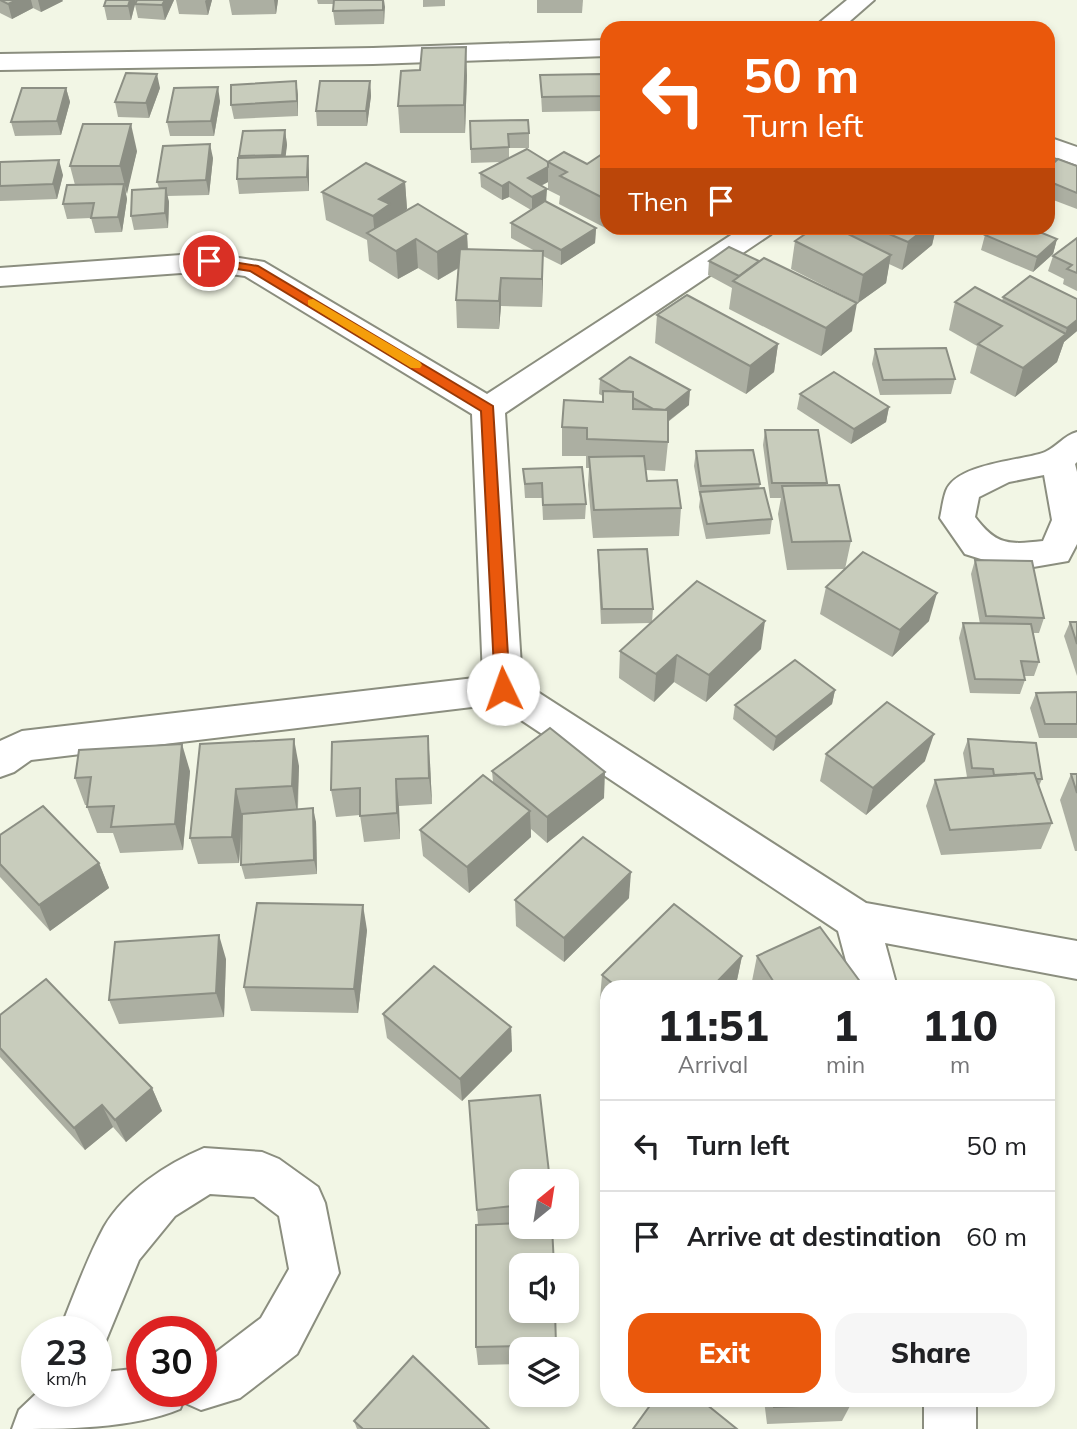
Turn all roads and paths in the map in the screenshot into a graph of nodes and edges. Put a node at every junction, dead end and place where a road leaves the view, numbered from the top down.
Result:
1 (862, 0) edge
2 (835, 21) edge
3 (600, 48) edge
4 (0, 62) edge
5 (1055, 148) edge
6 (1077, 157) edge
7 (750, 235) edge
8 (0, 277) edge
9 (488, 409) junction
10 (503, 689) junction
11 (7, 744) edge
12 (857, 920) junction
13 (1077, 960) edge
14 (873, 980) edge
15 (91, 1316) edge
16 (217, 1381) edge
17 (126, 1397) edge
18 (950, 1407) edge
19 (57, 1408) edge
20 (950, 1429) edge

1 - 2 street
3 - 4 street
5 - 6 street
7 - 9 street
8 - 9 street
9 - 10 street
10 - 11 street
10 - 12 street
12 - 13 street
12 - 14 street
15 - 16 street
17 - 19 street
18 - 20 street

